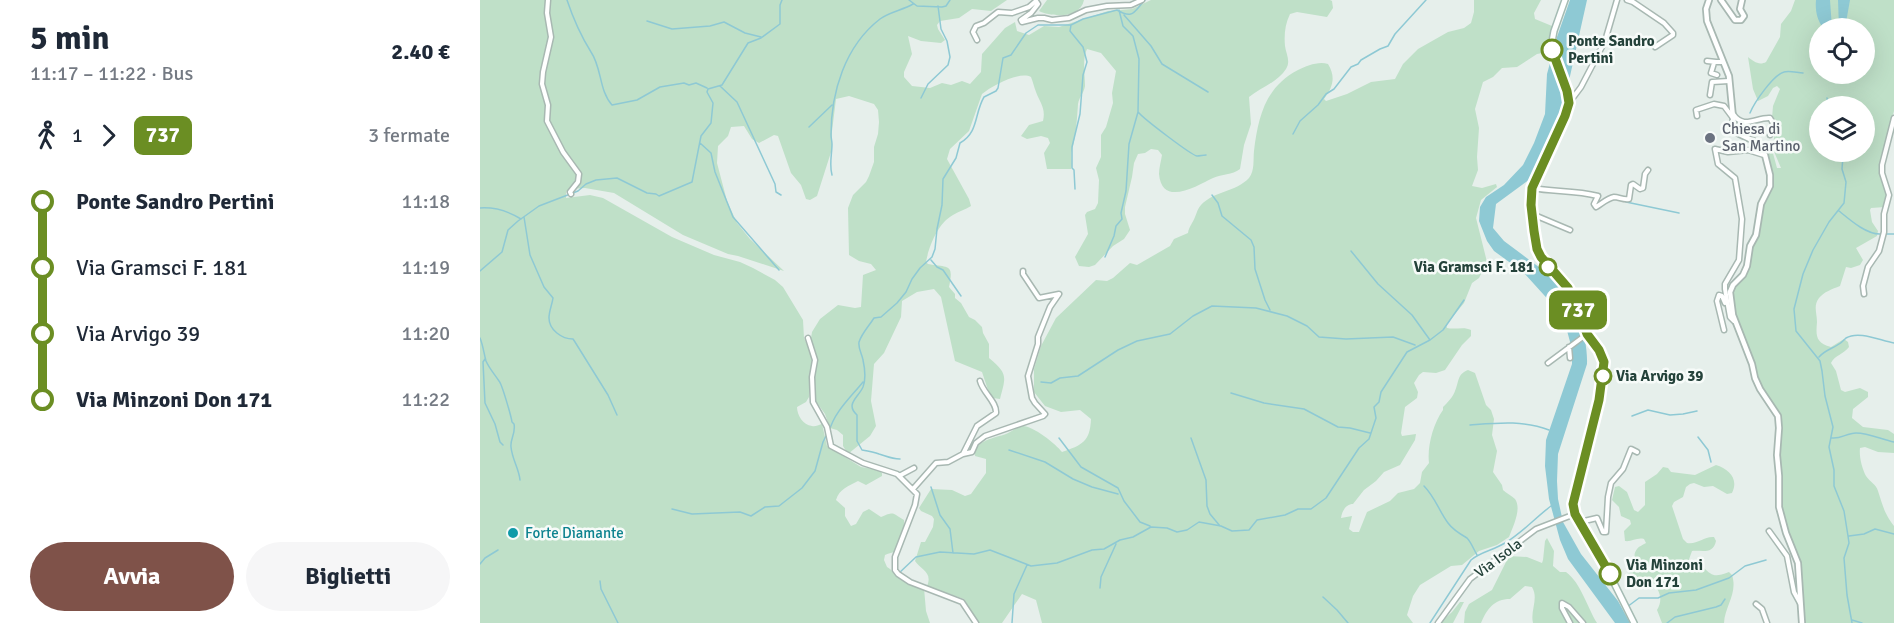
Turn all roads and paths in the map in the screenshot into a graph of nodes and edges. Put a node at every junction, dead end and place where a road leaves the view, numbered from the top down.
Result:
1 (548, 0) edge
2 (1142, 0) edge
3 (1566, 0) edge
4 (1617, 0) edge
5 (1628, 0) edge
6 (1709, 0) edge
7 (1721, 0) edge
8 (1742, 0) edge
9 (977, 40) dead end
10 (1655, 47) dead end
11 (1707, 61) dead end
12 (1716, 62) junction
13 (1723, 62) junction
14 (1717, 75) dead end
15 (1730, 81) junction
16 (1710, 95) dead end
17 (1569, 97) junction
18 (1697, 116) dead end
19 (1733, 116) junction
20 (1894, 118) edge
21 (1770, 135) dead end
22 (1765, 155) junction
23 (1648, 170) dead end
24 (1532, 188) junction
25 (571, 194) dead end
26 (1532, 213) junction
27 (1570, 230) dead end
28 (1031, 272) dead end
29 (1864, 294) dead end
30 (1727, 307) junction
31 (1736, 322) junction
32 (1724, 330) dead end
33 (1586, 334) junction
34 (808, 338) dead end
35 (1569, 346) junction
36 (1569, 358) dead end
37 (1548, 363) dead end
38 (980, 381) dead end
39 (1636, 452) dead end
40 (963, 454) junction
41 (914, 468) dead end
42 (899, 476) junction
43 (913, 489) junction
44 (1575, 514) junction
45 (1580, 522) junction
46 (1769, 531) dead end
47 (1756, 604) dead end
48 (1800, 604) junction
49 (976, 623) edge
50 (1438, 623) edge
51 (1570, 623) edge
52 (1583, 623) edge
53 (1634, 623) edge
54 (1767, 623) edge
55 (1802, 623) edge

1 - 25 street
2 - 9 street
3 - 17 main road
4 - 17 street
5 - 10 street
6 - 13 street
7 - 8 street
11 - 12 street
12 - 13 street
12 - 14 street
13 - 15 street
15 - 16 street
15 - 19 street
17 - 24 main road
18 - 19 street
19 - 21 street
19 - 22 street
20 - 29 street
22 - 30 street
22 - 31 street
23 - 24 street
24 - 26 main road
26 - 27 street
26 - 33 main road
28 - 40 street
30 - 31 street
30 - 32 street
31 - 48 street
33 - 35 street
33 - 44 main road
34 - 42 street
35 - 36 street
35 - 37 street
38 - 40 street
39 - 45 street
40 - 43 street
41 - 42 street
42 - 43 street
43 - 49 street
44 - 45 main road
44 - 50 street, Via Isola
45 - 53 main road
46 - 48 street
47 - 54 street
48 - 55 street
51 - 52 street

